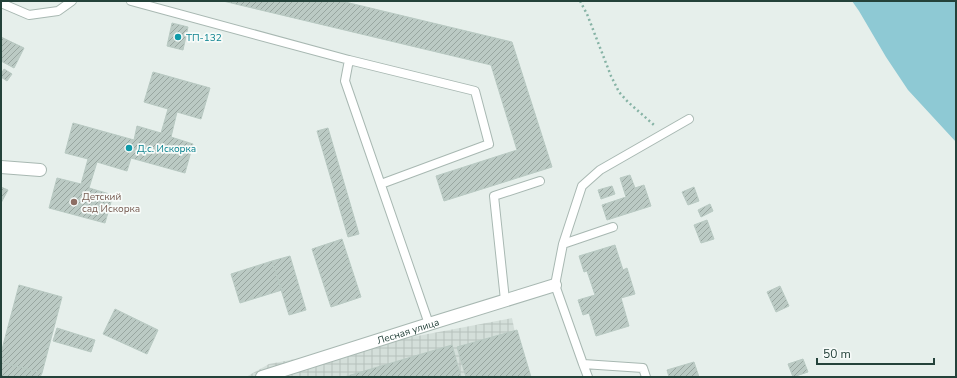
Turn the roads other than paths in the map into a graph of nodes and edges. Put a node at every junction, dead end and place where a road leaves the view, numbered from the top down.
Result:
1 (72, 1) edge
2 (131, 1) edge
3 (1, 3) edge
4 (349, 60) junction
5 (689, 119) dead end
6 (1, 167) edge
7 (40, 170) dead end
8 (540, 182) dead end
9 (381, 184) junction
10 (612, 227) dead end
11 (563, 244) junction
12 (555, 285) junction
13 (505, 300) junction
14 (429, 324) junction
15 (583, 364) junction
16 (262, 377) edge
17 (588, 377) edge
18 (646, 377) edge

1 - 3 lane
2 - 4 lane
4 - 9 lane
4 - 9 lane
5 - 11 lane
6 - 7 street
8 - 13 lane
9 - 14 lane
10 - 11 lane
11 - 12 lane
12 - 13 street, Лесная улица
12 - 15 lane
13 - 14 street, Лесная улица
14 - 16 street, Лесная улица
15 - 17 lane
15 - 18 lane

